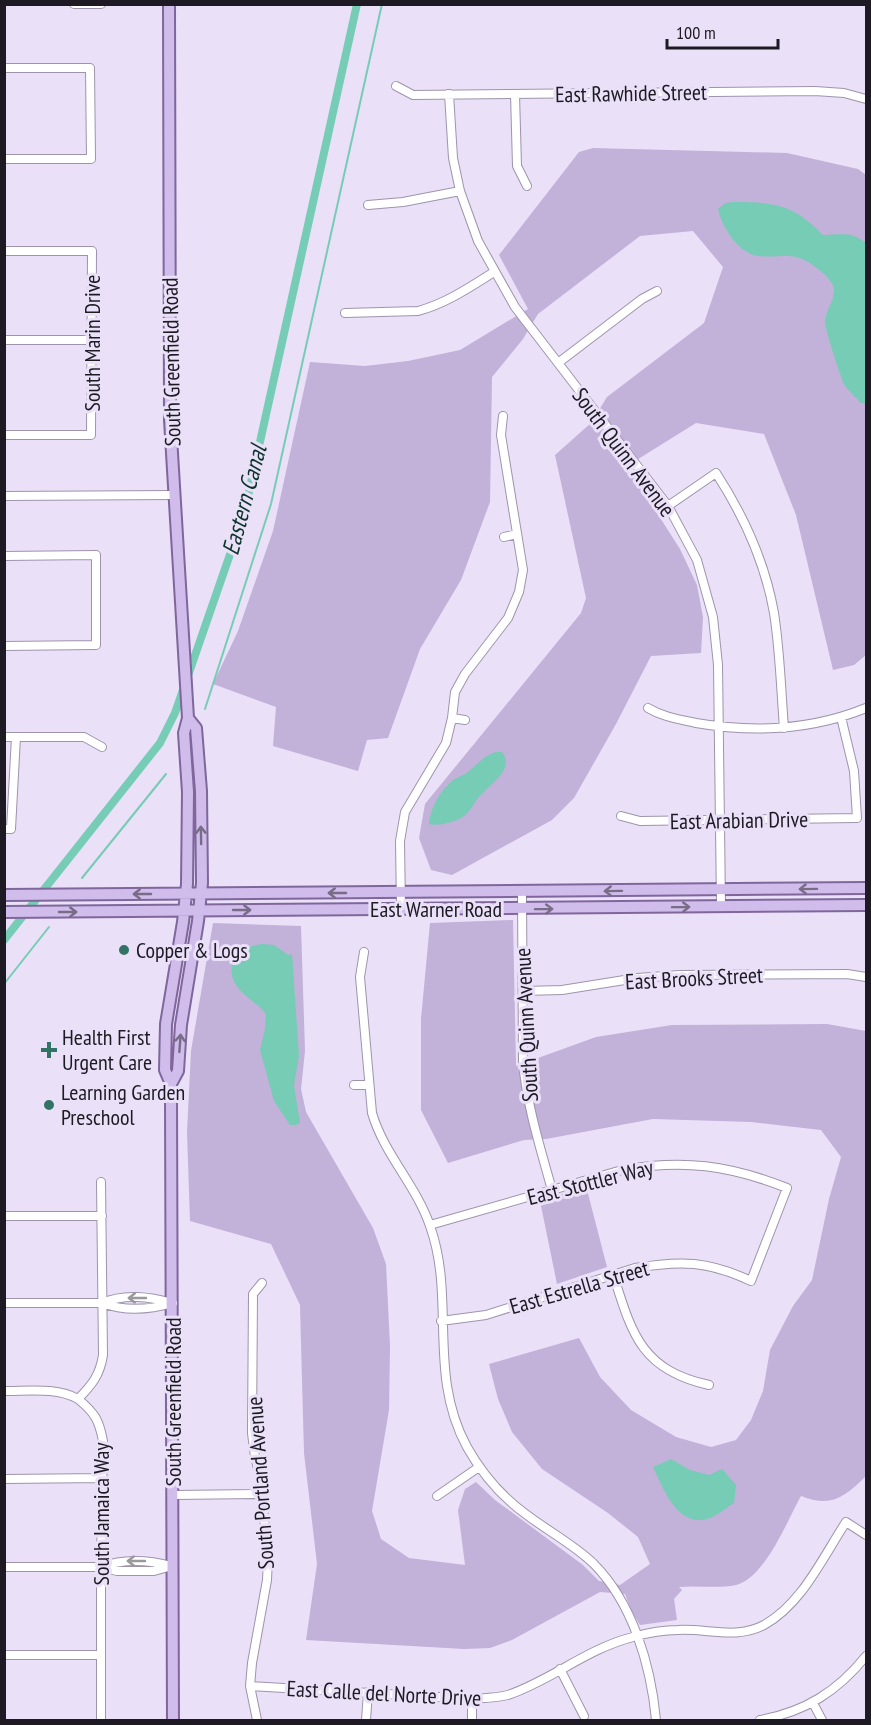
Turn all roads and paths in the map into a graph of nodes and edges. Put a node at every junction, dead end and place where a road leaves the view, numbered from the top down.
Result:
1 (74, 4) edge
2 (102, 4) edge
3 (169, 4) edge
4 (4, 68) edge
5 (396, 86) dead end
6 (449, 94) junction
7 (515, 94) junction
8 (867, 99) edge
9 (4, 159) edge
10 (527, 186) dead end
11 (460, 191) junction
12 (368, 205) dead end
13 (4, 251) edge
14 (494, 272) junction
15 (657, 291) dead end
16 (345, 313) dead end
17 (4, 340) edge
18 (92, 340) junction
19 (558, 363) junction
20 (503, 416) dead end
21 (4, 435) edge
22 (174, 495) junction
23 (4, 496) edge
24 (668, 506) junction
25 (517, 534) junction
26 (504, 537) dead end
27 (4, 556) edge
28 (4, 646) edge
29 (648, 708) dead end
30 (867, 708) edge
31 (841, 717) junction
32 (188, 718) junction
33 (452, 718) junction
34 (465, 720) dead end
35 (718, 726) junction
36 (784, 728) junction
37 (4, 737) edge
38 (16, 737) junction
39 (102, 747) dead end
40 (621, 816) dead end
41 (719, 820) junction
42 (8, 829) edge
43 (867, 888) edge
44 (721, 890) junction
45 (522, 892) junction
46 (402, 893) junction
47 (186, 894) junction
48 (200, 894) junction
49 (4, 895) edge
50 (867, 905) edge
51 (721, 907) junction
52 (401, 909) junction
53 (522, 909) junction
54 (184, 911) junction
55 (199, 911) junction
56 (4, 912) edge
57 (364, 952) dead end
58 (867, 977) edge
59 (523, 991) junction
60 (171, 1084) junction
61 (354, 1085) dead end
62 (369, 1085) junction
63 (101, 1182) dead end
64 (552, 1190) junction
65 (4, 1216) edge
66 (102, 1216) junction
67 (430, 1225) junction
68 (613, 1274) junction
69 (751, 1281) joint
70 (262, 1283) dead end
71 (4, 1303) edge
72 (102, 1303) junction
73 (173, 1303) junction
74 (441, 1321) junction
75 (709, 1385) dead end
76 (4, 1391) edge
77 (78, 1399) junction
78 (479, 1467) junction
79 (102, 1478) junction
80 (4, 1479) edge
81 (262, 1494) junction
82 (174, 1495) junction
83 (437, 1496) dead end
84 (867, 1535) edge
85 (172, 1566) junction
86 (100, 1567) junction
87 (4, 1568) edge
88 (636, 1636) junction
89 (4, 1655) edge
90 (100, 1655) junction
91 (867, 1656) edge
92 (560, 1669) junction
93 (250, 1686) junction
94 (368, 1692) junction
95 (472, 1699) junction
96 (813, 1703) junction
97 (584, 1716) dead end
98 (101, 1720) edge
99 (173, 1720) edge
100 (257, 1720) edge
101 (366, 1720) edge
102 (472, 1720) edge
103 (656, 1720) edge
104 (760, 1720) edge
105 (822, 1720) edge

1 - 2 street
3 - 22 main road, South Greenfield Road
4 - 9 street
5 - 6 street, East Rawhide Street
6 - 7 street, East Rawhide Street
6 - 11 street, South Quinn Avenue
7 - 8 street, East Rawhide Street
7 - 10 street
11 - 12 street
11 - 14 street, South Quinn Avenue
13 - 18 street, South Marin Drive
14 - 16 street
14 - 19 street, South Quinn Avenue
15 - 19 street
17 - 18 street
18 - 21 street, South Marin Drive
19 - 24 street, South Quinn Avenue
20 - 25 street
22 - 23 street
22 - 32 main road, South Greenfield Road
24 - 35 street, South Quinn Avenue
24 - 36 street
25 - 26 street
25 - 33 street
27 - 28 street
29 - 35 street
30 - 31 street
31 - 36 street
31 - 41 street, East Arabian Drive
32 - 47 main road, South Greenfield Road
48 -> 32 main road, South Greenfield Road
33 - 34 street
33 - 46 street
35 - 36 street
35 - 41 street, South Quinn Avenue
37 - 38 street
38 - 39 street
38 - 42 street
40 - 41 street, East Arabian Drive
41 - 44 street, South Quinn Avenue
43 -> 44 main road, East Warner Road
44 -> 45 main road, East Warner Road
44 - 51 street, South Quinn Avenue
45 - 46 main road, East Warner Road
45 - 53 street, South Quinn Avenue
46 -> 48 main road, East Warner Road
46 - 52 street
47 - 48 main road, East Warner Road
47 -> 49 main road, East Warner Road
47 - 54 main road, South Greenfield Road
48 - 55 main road, South Greenfield Road
50 - 51 main road, East Warner Road
53 -> 51 main road, East Warner Road
52 - 53 main road, East Warner Road
55 -> 52 main road, East Warner Road
53 - 59 street, South Quinn Avenue
54 - 55 main road, East Warner Road
56 -> 54 main road, East Warner Road
54 - 60 main road, South Greenfield Road
60 -> 55 main road, South Greenfield Road
57 - 62 street
58 - 59 street, East Brooks Street
59 - 64 street, South Quinn Avenue
60 - 73 main road, South Greenfield Road
61 - 62 street
62 - 67 street
63 - 66 street
64 - 67 street, East Stottler Way
64 - 69 street, East Stottler Way
65 - 66 street
66 - 72 street
67 - 74 street
68 - 69 street, East Estrella Street
68 - 74 street, East Estrella Street
68 - 75 street
70 - 81 street, South Portland Avenue
71 - 72 street
72 - 73 street
72 - 77 street
73 - 82 main road, South Greenfield Road
74 - 78 street
76 - 77 street
77 - 79 street, South Jamaica Way
78 - 83 street
78 - 88 street
79 - 80 street
79 - 86 street, South Jamaica Way
81 - 82 street
81 - 93 street, South Portland Avenue
82 - 85 main road, South Greenfield Road
84 - 88 street, East Calle del Norte Drive
85 - 86 street
85 - 99 main road, South Greenfield Road
86 - 87 street
86 - 90 street, South Jamaica Way
88 - 92 street, East Calle del Norte Drive
88 - 103 street
89 - 90 street
90 - 98 street, South Jamaica Way
91 - 96 street
92 - 95 street, East Calle del Norte Drive
92 - 97 street
93 - 94 street, East Calle del Norte Drive
93 - 100 street, South Portland Avenue
94 - 95 street, East Calle del Norte Drive
94 - 101 street
95 - 102 street
96 - 104 street
96 - 105 street

